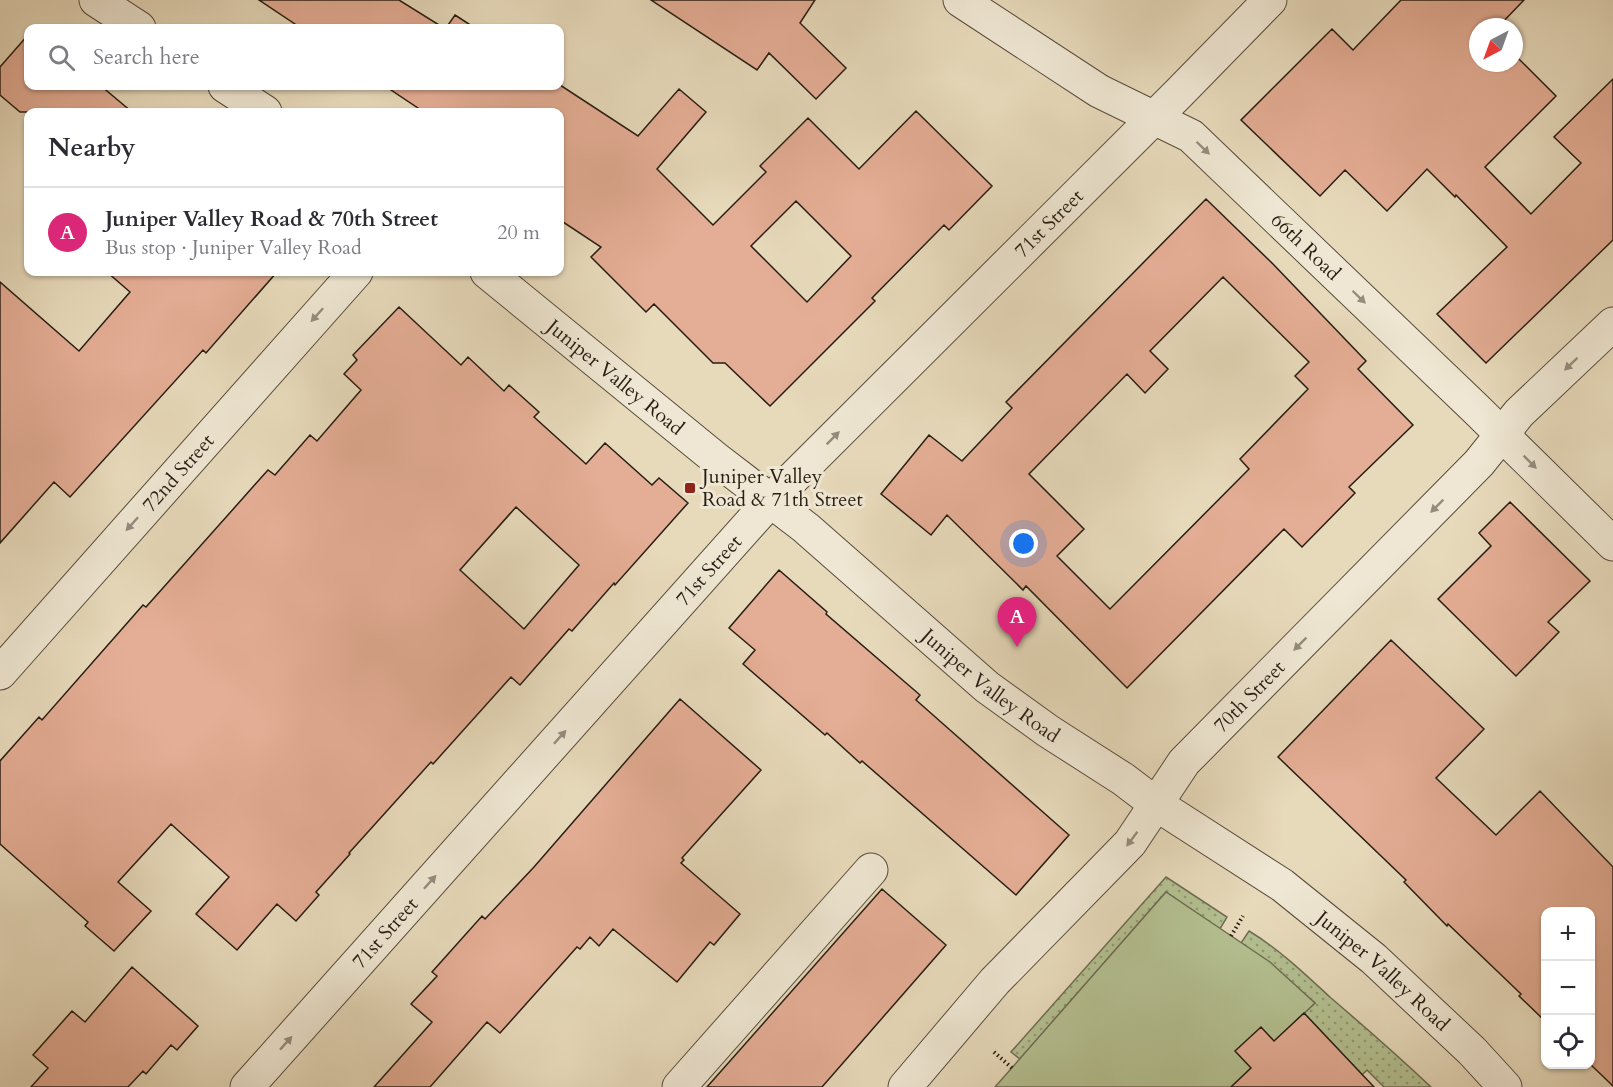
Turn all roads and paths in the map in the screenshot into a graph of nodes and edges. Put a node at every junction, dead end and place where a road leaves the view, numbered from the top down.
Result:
1 (96, 0) edge
2 (960, 0) edge
3 (1270, 0) edge
4 (133, 24) edge
5 (231, 90) edge
6 (259, 108) edge
7 (1154, 118) junction
8 (352, 276) edge
9 (492, 276) edge
10 (1613, 324) edge
11 (1502, 434) junction
12 (771, 500) junction
13 (1613, 544) edge
14 (0, 673) edge
15 (1156, 804) junction
16 (871, 870) dead end
17 (1243, 916) dead end
18 (1231, 936) dead end
19 (994, 1052) dead end
20 (1012, 1068) dead end
21 (248, 1087) edge
22 (679, 1087) edge
23 (905, 1087) edge
24 (1505, 1087) edge

1 - 4 street
2 - 7 street, 66th Road
3 - 7 street, 71st Street
5 - 6 street
7 -> 11 street, 66th Road
12 -> 7 street, 71st Street
8 -> 14 street, 72nd Street
9 - 12 street, Juniper Valley Road
10 -> 11 street, 70th Street
11 -> 13 street, 66th Road
11 -> 15 street, 70th Street
12 - 15 street, Juniper Valley Road
21 -> 12 street, 71st Street
15 -> 23 street, 70th Street
15 - 24 street, Juniper Valley Road
16 - 22 street
17 - 18 path
19 - 20 path

